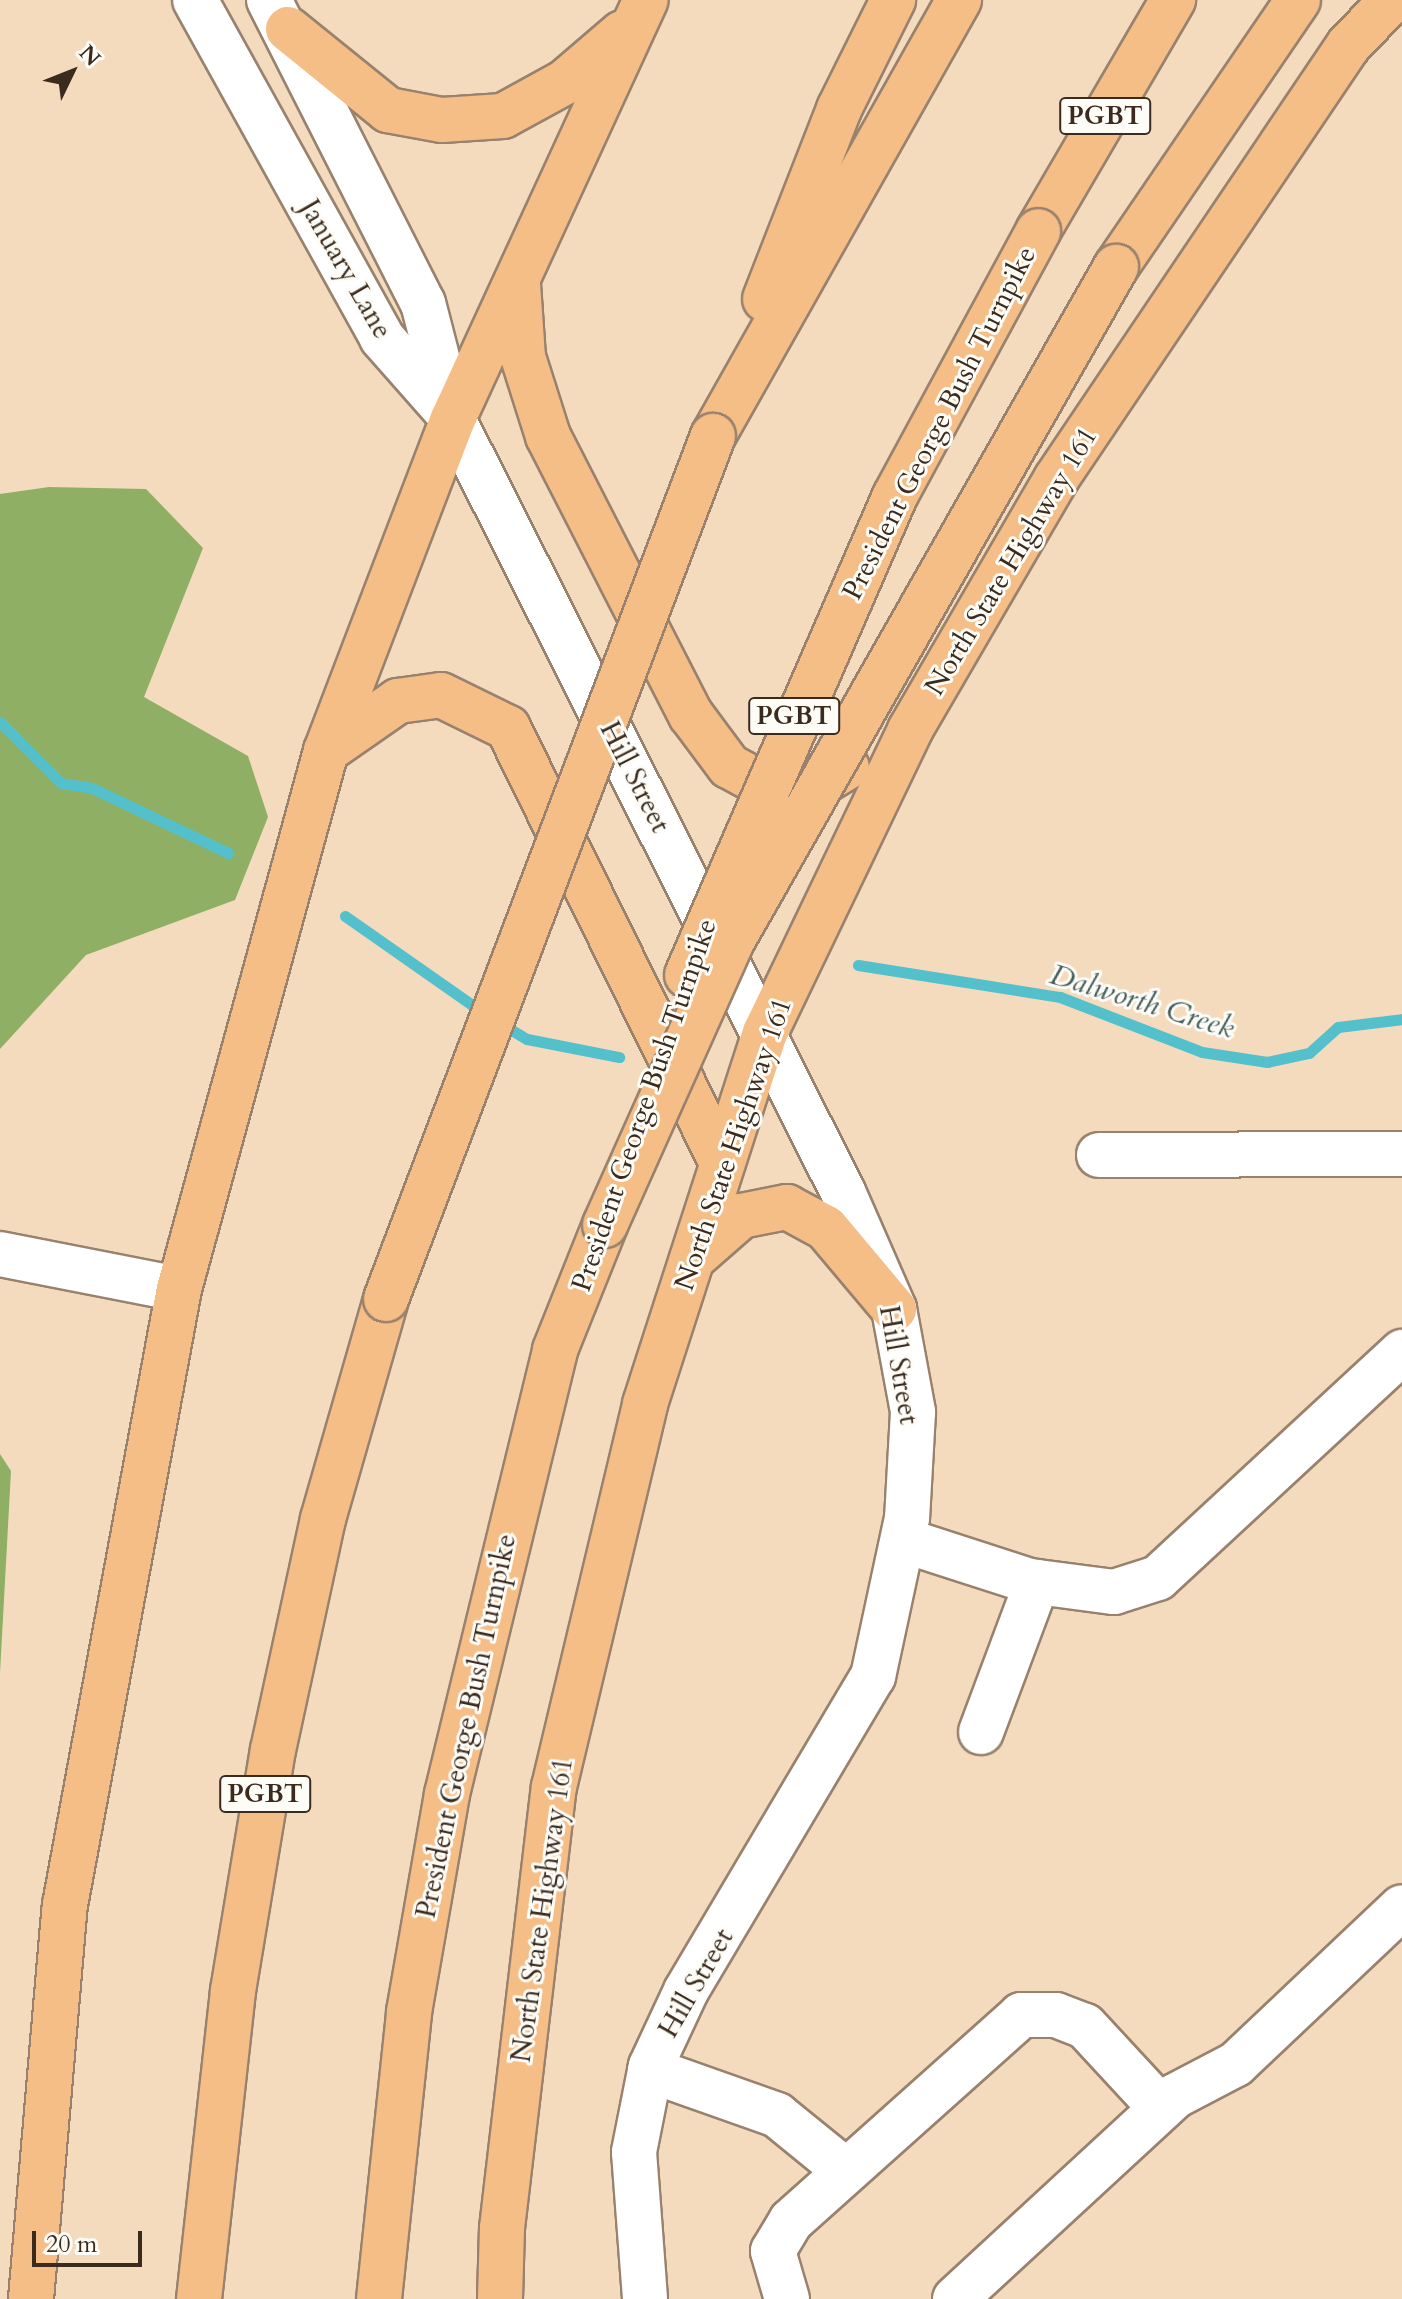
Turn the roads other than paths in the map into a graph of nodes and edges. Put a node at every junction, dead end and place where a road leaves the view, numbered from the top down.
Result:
1 (195, 0) edge
2 (893, 0) edge
3 (959, 0) edge
4 (1173, 0) edge
5 (1298, 0) edge
6 (1392, 0) edge
7 (638, 13) edge
8 (278, 14) edge
9 (518, 278) junction
10 (453, 419) junction
11 (713, 436) junction
12 (910, 730) junction
13 (326, 751) junction
14 (765, 1033) junction
15 (1402, 1154) edge
16 (1099, 1155) dead end
17 (721, 1161) junction
18 (605, 1225) junction
19 (0, 1254) edge
20 (692, 1259) junction
21 (179, 1289) junction
22 (894, 1309) junction
23 (1402, 1352) edge
24 (903, 1540) junction
25 (1037, 1582) junction
26 (981, 1732) dead end
27 (1402, 1907) edge
28 (650, 2070) junction
29 (1161, 2108) junction
30 (846, 2171) junction
31 (31, 2299) edge
32 (199, 2299) edge
33 (379, 2299) edge
34 (500, 2299) edge
35 (645, 2299) edge
36 (787, 2299) edge
37 (955, 2299) edge

1 - 10 street, January Lane
2 - 11 main road
3 - 11 main road, PGBT
4 - 18 main road, President George Bush Turnpike / PGBT, bridge
5 - 18 main road, bridge
6 - 12 main road, North State Highway 161
7 - 8 main road
7 - 9 main road
8 - 10 street, January Lane
9 - 10 main road
9 - 12 main road
10 - 13 main road
10 - 14 street, Hill Street
11 - 32 main road, PGBT, bridge
12 - 14 main road, North State Highway 161
13 - 17 main road
13 - 21 main road
14 - 17 main road, North State Highway 161
14 - 22 street, Hill Street
15 - 16 street
17 - 20 main road, North State Highway 161
18 - 33 main road, President George Bush Turnpike / PGBT
19 - 21 street
20 - 22 main road
20 - 34 main road, North State Highway 161
21 - 31 main road
22 - 24 street, Hill Street
23 - 25 street
24 - 25 street
24 - 28 street, Hill Street
25 - 26 street
27 - 29 street
28 - 30 street
28 - 35 street, Hill Street
29 - 30 street
29 - 37 street
30 - 36 street

